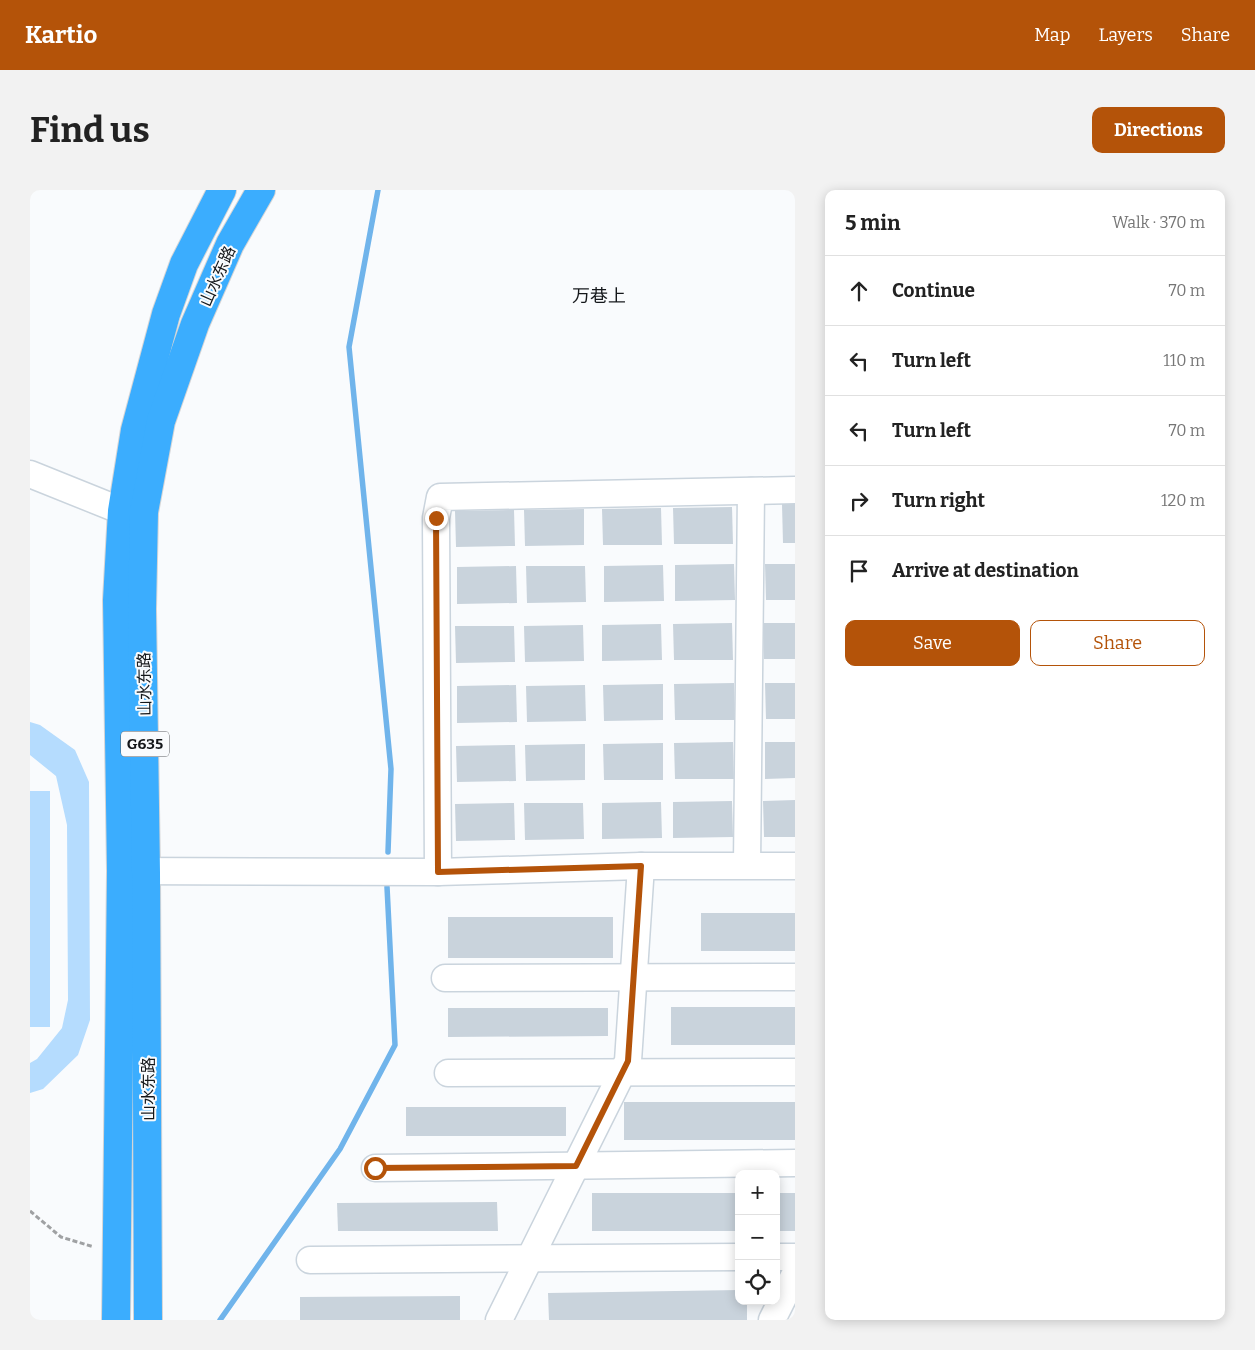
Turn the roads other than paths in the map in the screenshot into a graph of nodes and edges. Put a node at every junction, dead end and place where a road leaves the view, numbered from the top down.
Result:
1 (222, 190) edge
2 (261, 190) edge
3 (30, 474) edge
4 (795, 490) edge
5 (751, 491) junction
6 (133, 511) junction
7 (747, 865) junction
8 (641, 866) junction
9 (795, 866) edge
10 (134, 871) junction
11 (438, 872) junction
12 (634, 977) junction
13 (795, 977) edge
14 (445, 978) dead end
15 (448, 1072) dead end
16 (623, 1072) junction
17 (795, 1072) edge
18 (795, 1163) edge
19 (576, 1166) junction
20 (375, 1168) dead end
21 (735, 1257) edge
22 (780, 1257) edge
23 (795, 1257) edge
24 (530, 1258) junction
25 (310, 1260) dead end
26 (795, 1274) edge
27 (116, 1320) edge
28 (148, 1320) edge
29 (499, 1320) edge
30 (772, 1320) edge

1 - 6 highway, 山水东路 / G635
2 - 6 highway, 山水东路 / G635
3 - 6 street
4 - 5 street
5 - 7 street
5 - 11 street
6 - 10 highway, 山水东路 / G635
7 - 8 street
7 - 9 street
8 - 11 street
8 - 12 street
10 - 11 street
10 - 27 highway, 山水东路 / G635
10 - 28 highway, 山水东路 / G635
12 - 13 street
12 - 14 street
12 - 16 street
15 - 16 street
16 - 17 street
16 - 19 street
18 - 19 street
19 - 20 street
19 - 24 street
21 - 24 street
22 - 23 street
24 - 25 street
24 - 29 street
26 - 30 street

